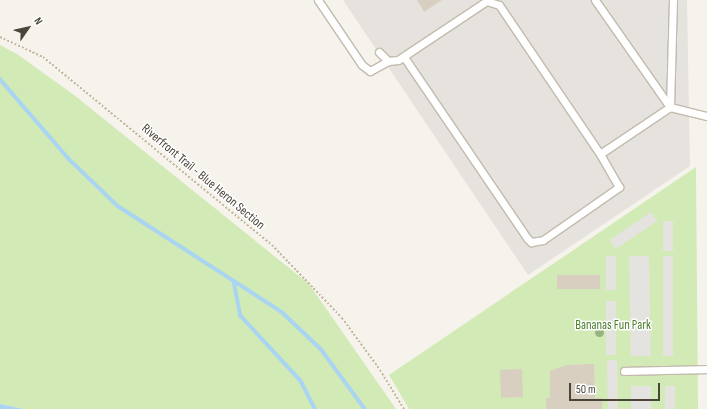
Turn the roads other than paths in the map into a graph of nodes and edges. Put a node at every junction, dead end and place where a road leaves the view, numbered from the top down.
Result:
1 (318, 0) edge
2 (488, 0) edge
3 (595, 0) edge
4 (672, 0) edge
5 (379, 52) dead end
6 (404, 57) junction
7 (388, 61) junction
8 (670, 107) junction
9 (707, 116) edge
10 (600, 154) junction
11 (707, 369) edge
12 (624, 370) dead end

1 - 7 lane
2 - 6 lane
2 - 10 lane
3 - 8 lane
4 - 8 lane
5 - 7 lane
6 - 7 lane
6 - 10 lane
8 - 9 lane
8 - 10 lane
11 - 12 lane

